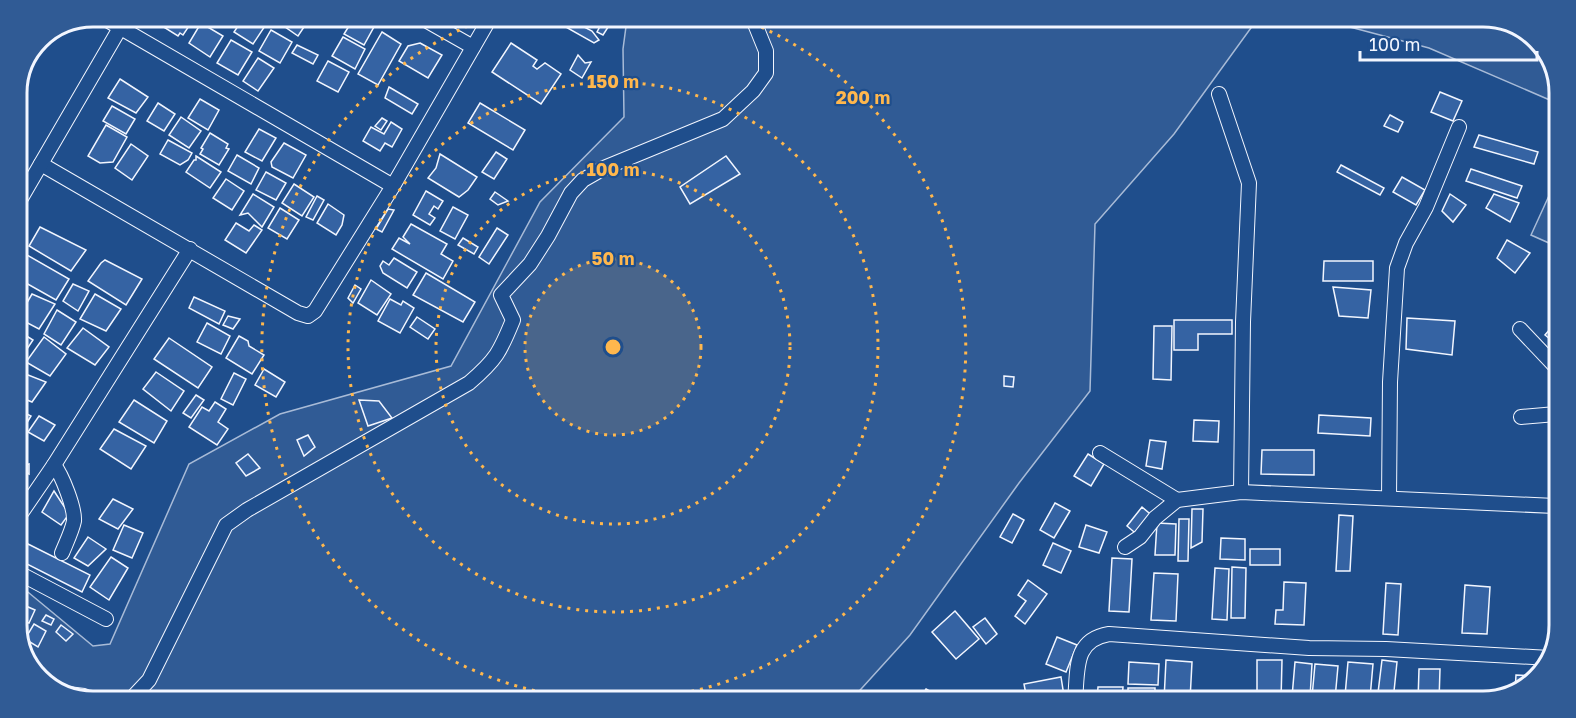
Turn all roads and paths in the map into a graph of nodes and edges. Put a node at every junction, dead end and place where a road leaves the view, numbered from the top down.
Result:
1 (438, 27) edge
2 (485, 27) edge
3 (756, 27) edge
4 (120, 28) joint
5 (473, 47) junction
6 (1219, 94) dead end
7 (1459, 127) dead end
8 (41, 164) junction
9 (393, 186) junction
10 (27, 188) edge
11 (190, 249) junction
12 (1520, 329) dead end
13 (1549, 359) edge
14 (1549, 415) edge
15 (1521, 417) dead end
16 (1100, 453) dead end
17 (54, 465) junction
18 (1241, 492) junction
19 (1389, 498) junction
20 (1177, 500) junction
21 (27, 504) edge
22 (1549, 506) edge
23 (1125, 547) dead end
24 (62, 553) dead end
25 (27, 577) edge
26 (106, 619) dead end
27 (1540, 657) edge
28 (139, 691) edge
29 (1076, 691) edge

1 - 5 street
2 - 5 street
3 - 28 street
4 - 8 street
4 - 9 street
5 - 9 street
6 - 18 street
7 - 19 street
8 - 10 street
8 - 11 street
9 - 11 street
11 - 17 street
12 - 13 street
14 - 15 street
16 - 20 street
17 - 21 street
17 - 24 street
18 - 19 street
18 - 20 street
19 - 22 street
20 - 23 street
25 - 26 street
27 - 29 street

